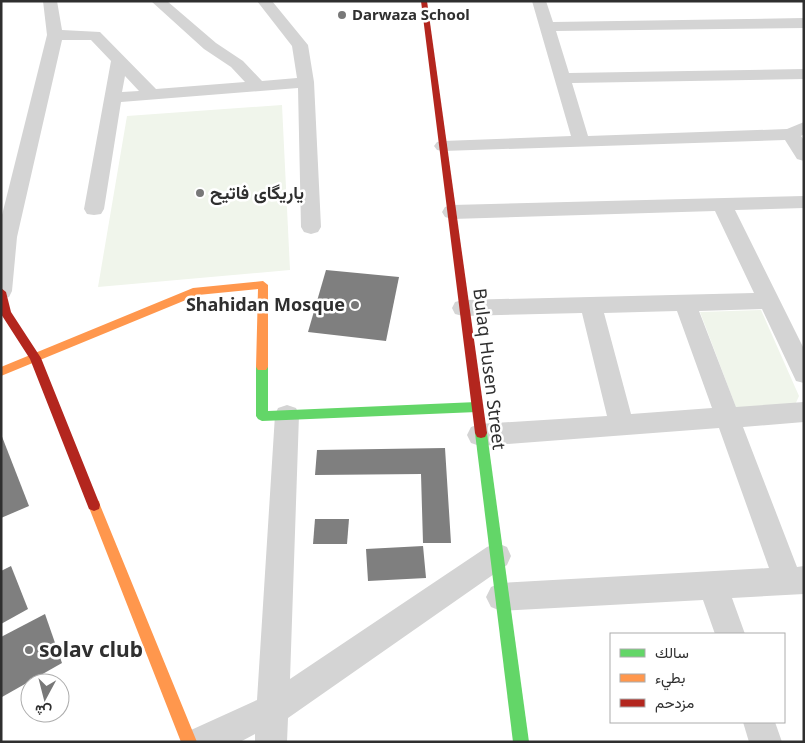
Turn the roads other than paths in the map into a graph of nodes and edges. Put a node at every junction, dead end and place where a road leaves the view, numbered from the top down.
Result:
1 (50, 1) edge
2 (158, 1) edge
3 (264, 1) edge
4 (424, 1) edge
5 (539, 1) edge
6 (804, 23) edge
7 (547, 27) junction
8 (55, 36) junction
9 (120, 61) junction
10 (804, 74) edge
11 (562, 78) junction
12 (306, 82) junction
13 (258, 86) junction
14 (152, 95) junction
15 (113, 98) junction
16 (797, 131) edge
17 (581, 141) junction
18 (443, 146) junction
19 (804, 155) edge
20 (804, 202) edge
21 (722, 204) junction
22 (94, 209) dead end
23 (452, 212) junction
24 (311, 227) dead end
25 (4, 238) edge
26 (1, 291) edge
27 (769, 301) junction
28 (685, 303) junction
29 (591, 306) junction
30 (464, 308) junction
31 (35, 358) junction
32 (1, 372) edge
33 (804, 374) edge
34 (477, 407) junction
35 (804, 412) edge
36 (288, 415) junction
37 (726, 418) junction
38 (622, 425) junction
39 (480, 435) junction
40 (496, 556) junction
41 (796, 580) edge
42 (713, 585) junction
43 (501, 597) junction
44 (730, 633) edge
45 (272, 709) junction
46 (760, 723) edge
47 (189, 742) edge
48 (203, 742) edge
49 (271, 742) edge
50 (521, 742) edge
51 (766, 742) edge

1 - 8 street
2 - 13 street
3 - 12 street
4 - 18 street, Bulaq Husen Street
5 - 7 street
6 - 7 street
7 - 11 street
8 - 9 street
8 - 25 street
9 - 14 street
9 - 15 street
10 - 11 street
11 - 17 street
12 - 13 street
12 - 24 street
13 - 14 street
14 - 15 street
15 - 22 street
16 - 17 street
16 - 19 street
17 - 18 street
18 - 23 street, Bulaq Husen Street
20 - 21 street
21 - 23 street
21 - 27 street
23 - 30 street, Bulaq Husen Street
25 - 26 street
26 - 31 street
27 - 28 street
27 - 33 street
28 - 29 street
28 - 37 street
29 - 30 street
29 - 38 street
30 - 34 street, Bulaq Husen Street
31 - 32 street
31 - 36 street
31 - 47 street
34 - 36 street
34 - 39 street, Bulaq Husen Street
35 - 37 street
36 - 45 street
37 - 38 street
37 - 41 street
38 - 39 street
39 - 40 street, Bulaq Husen Street
40 - 43 street, Bulaq Husen Street
40 - 45 street
41 - 42 street
42 - 43 street
42 - 44 street
43 - 50 street, Bulaq Husen Street
45 - 48 street
45 - 49 street
46 - 51 street

